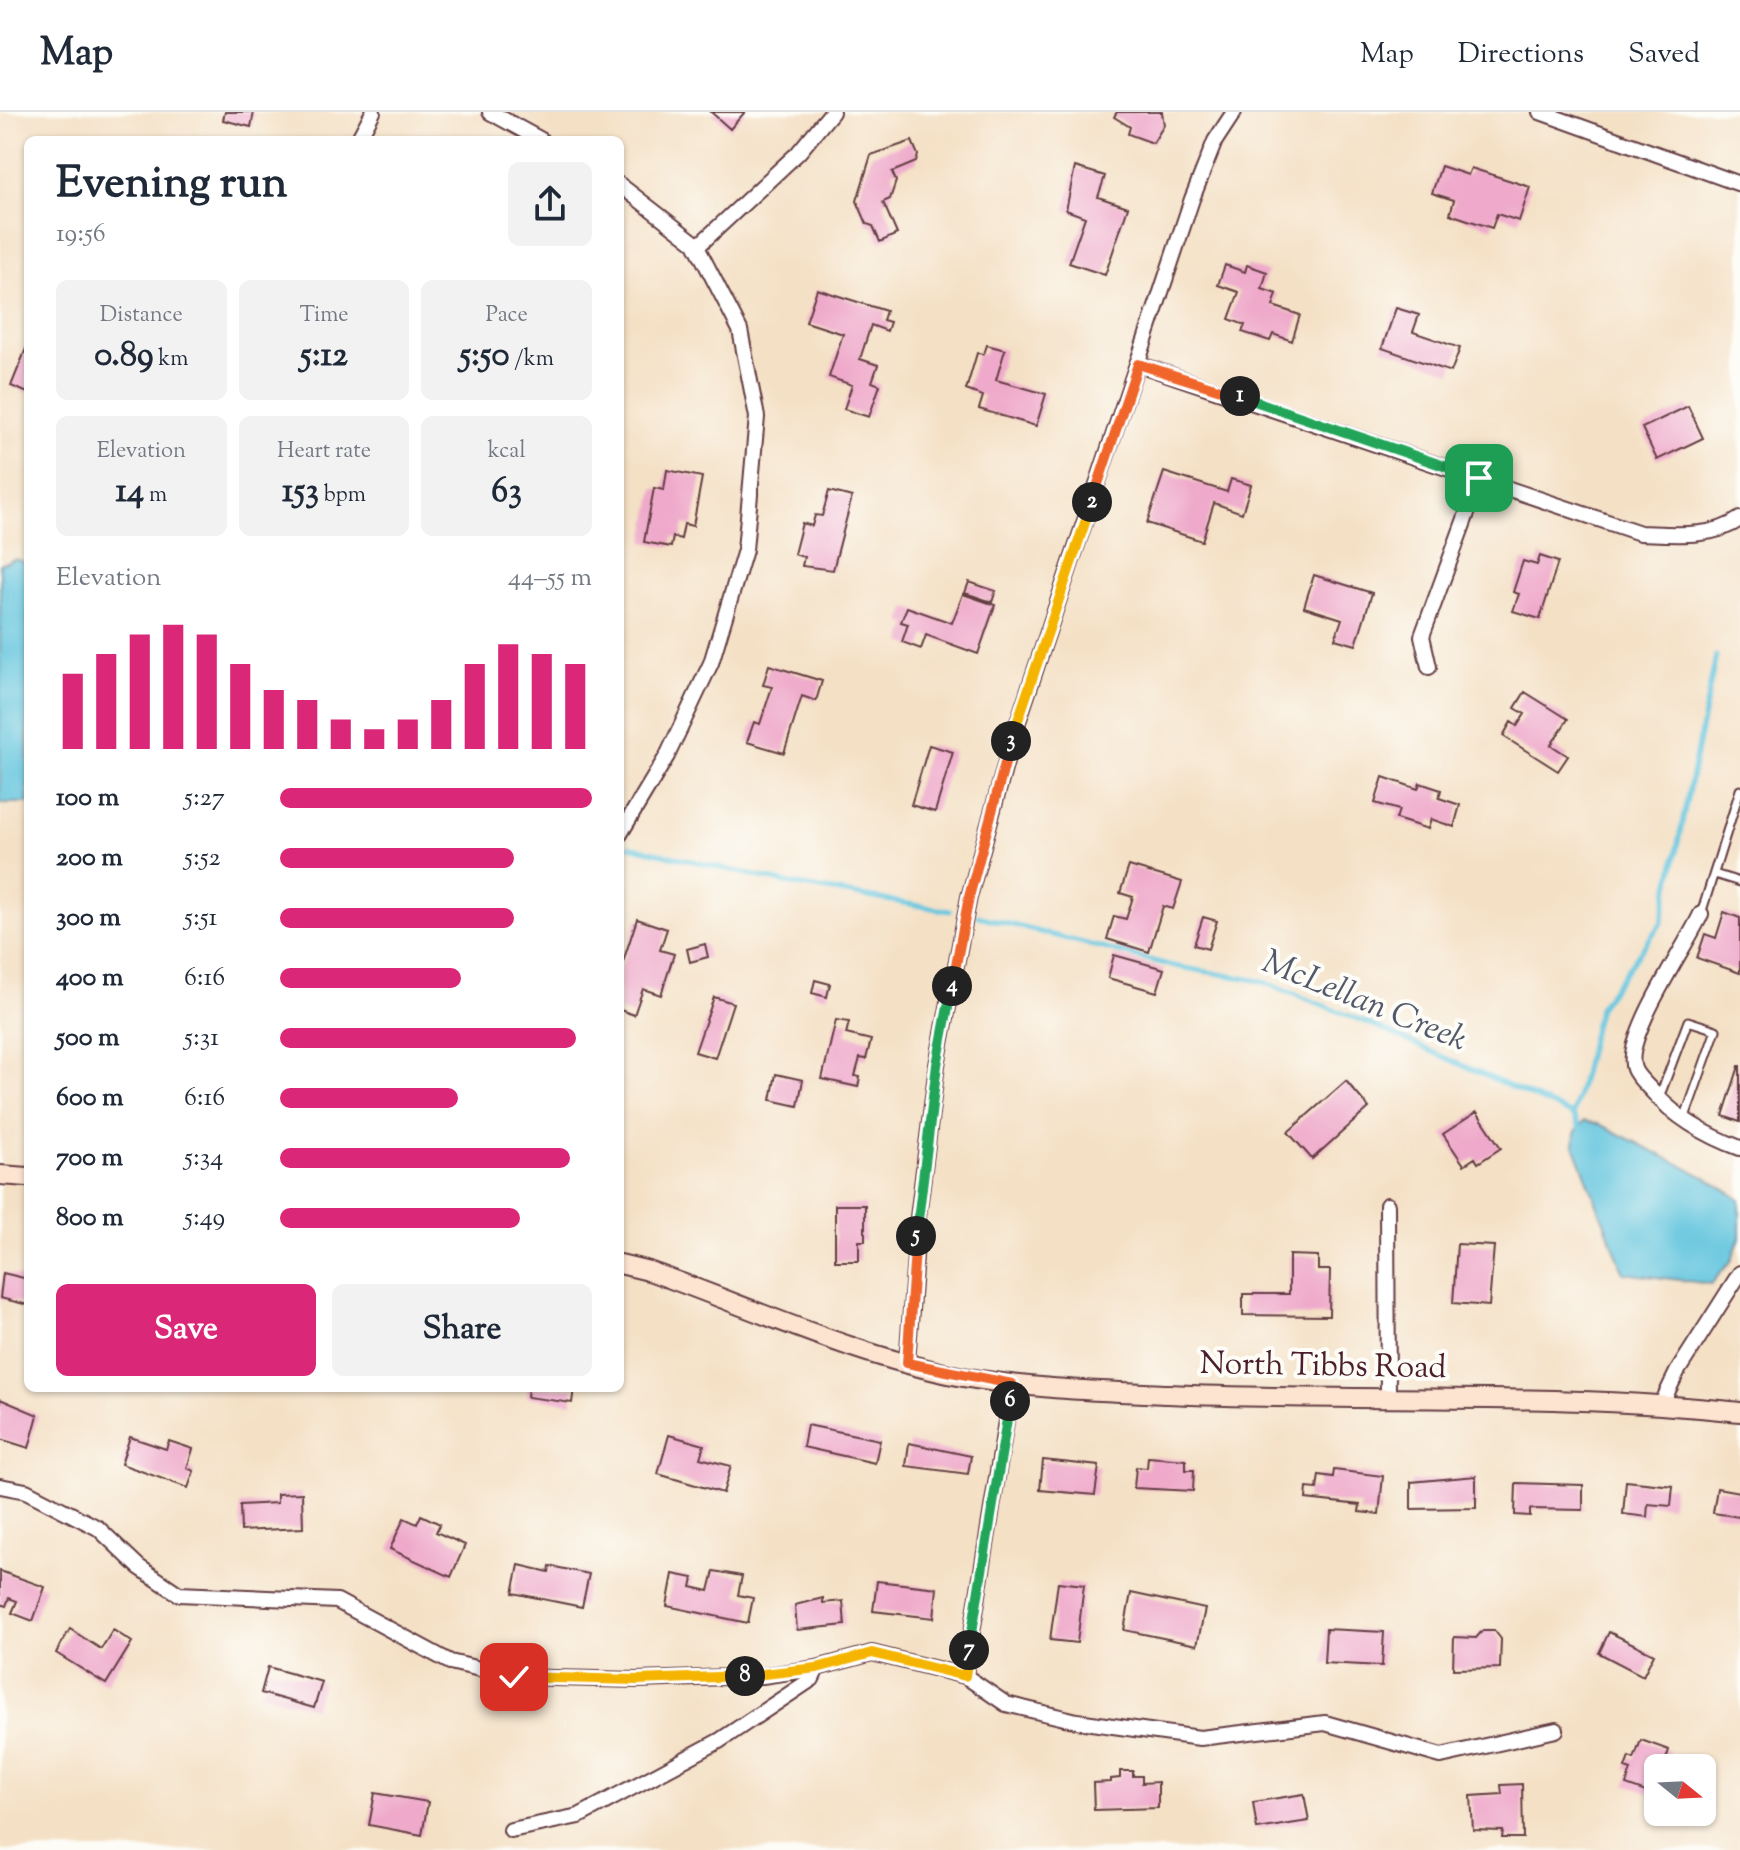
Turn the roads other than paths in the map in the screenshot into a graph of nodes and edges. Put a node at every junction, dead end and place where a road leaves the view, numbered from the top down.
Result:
1 (373, 112) edge
2 (490, 112) edge
3 (832, 112) edge
4 (1234, 112) edge
5 (1540, 112) edge
6 (360, 136) edge
7 (534, 136) edge
8 (1740, 184) edge
9 (624, 187) edge
10 (697, 247) junction
11 (1138, 364) junction
12 (1480, 478) junction
13 (1740, 519) edge
14 (1429, 667) dead end
15 (1740, 790) edge
16 (624, 827) edge
17 (1714, 874) junction
18 (1740, 882) edge
19 (1701, 914) joint
20 (1659, 1099) junction
21 (1684, 1120) junction
22 (1740, 1148) edge
23 (0, 1175) edge
24 (24, 1177) edge
25 (1387, 1205) dead end
26 (624, 1265) edge
27 (1740, 1273) edge
28 (907, 1363) junction
29 (1012, 1384) junction
30 (1388, 1398) junction
31 (1662, 1403) junction
32 (1740, 1412) edge
33 (0, 1486) edge
34 (817, 1668) junction
35 (965, 1676) junction
36 (1556, 1730) dead end
37 (511, 1830) dead end

1 - 6 street
2 - 7 street
3 - 10 street
4 - 11 street
5 - 8 street
9 - 10 street
10 - 16 street
11 - 12 street
11 - 28 street
12 - 13 street
12 - 14 street
15 - 17 lane
17 - 18 lane
17 - 19 lane
19 - 20 street
20 - 21 street
20 - 21 lane
21 - 22 street
23 - 24 street
25 - 30 street
26 - 28 street, North Tibbs Road
27 - 31 street
28 - 29 street, North Tibbs Road
29 - 30 street, North Tibbs Road
29 - 35 street
30 - 31 street, North Tibbs Road
31 - 32 street, North Tibbs Road
33 - 34 street
34 - 35 street
34 - 37 street
35 - 36 street

